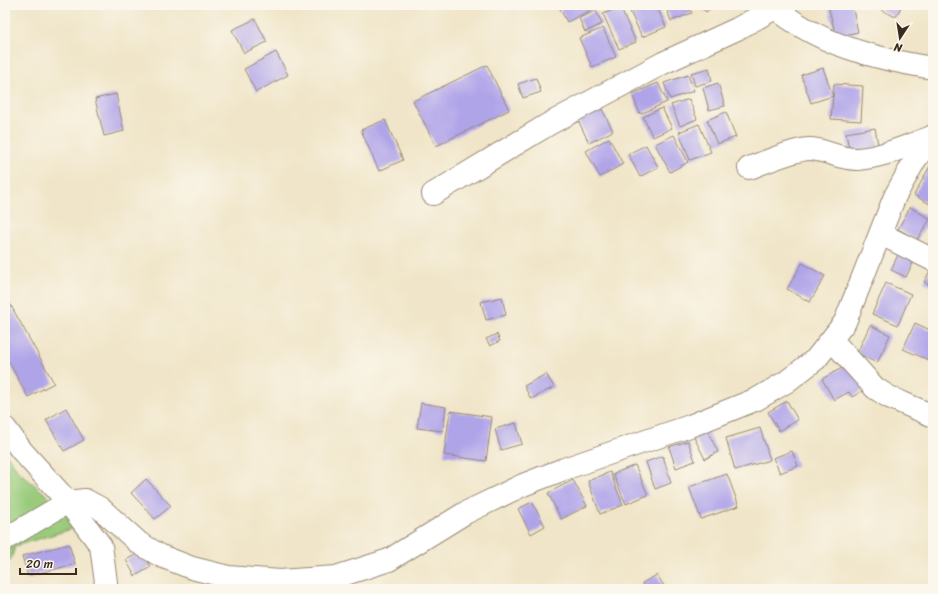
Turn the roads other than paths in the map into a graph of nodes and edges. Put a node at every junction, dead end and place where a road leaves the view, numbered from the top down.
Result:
1 (773, 6) edge
2 (933, 68) edge
3 (932, 137) edge
4 (749, 168) dead end
5 (433, 194) dead end
6 (881, 234) junction
7 (933, 260) edge
8 (832, 340) junction
9 (933, 416) edge
10 (5, 428) edge
11 (68, 502) junction
12 (5, 539) edge
13 (104, 589) edge

1 - 2 street
1 - 5 street
3 - 4 street
3 - 6 street
6 - 7 street
6 - 8 street
8 - 9 street
8 - 11 street
10 - 11 street
11 - 12 street
11 - 13 street

